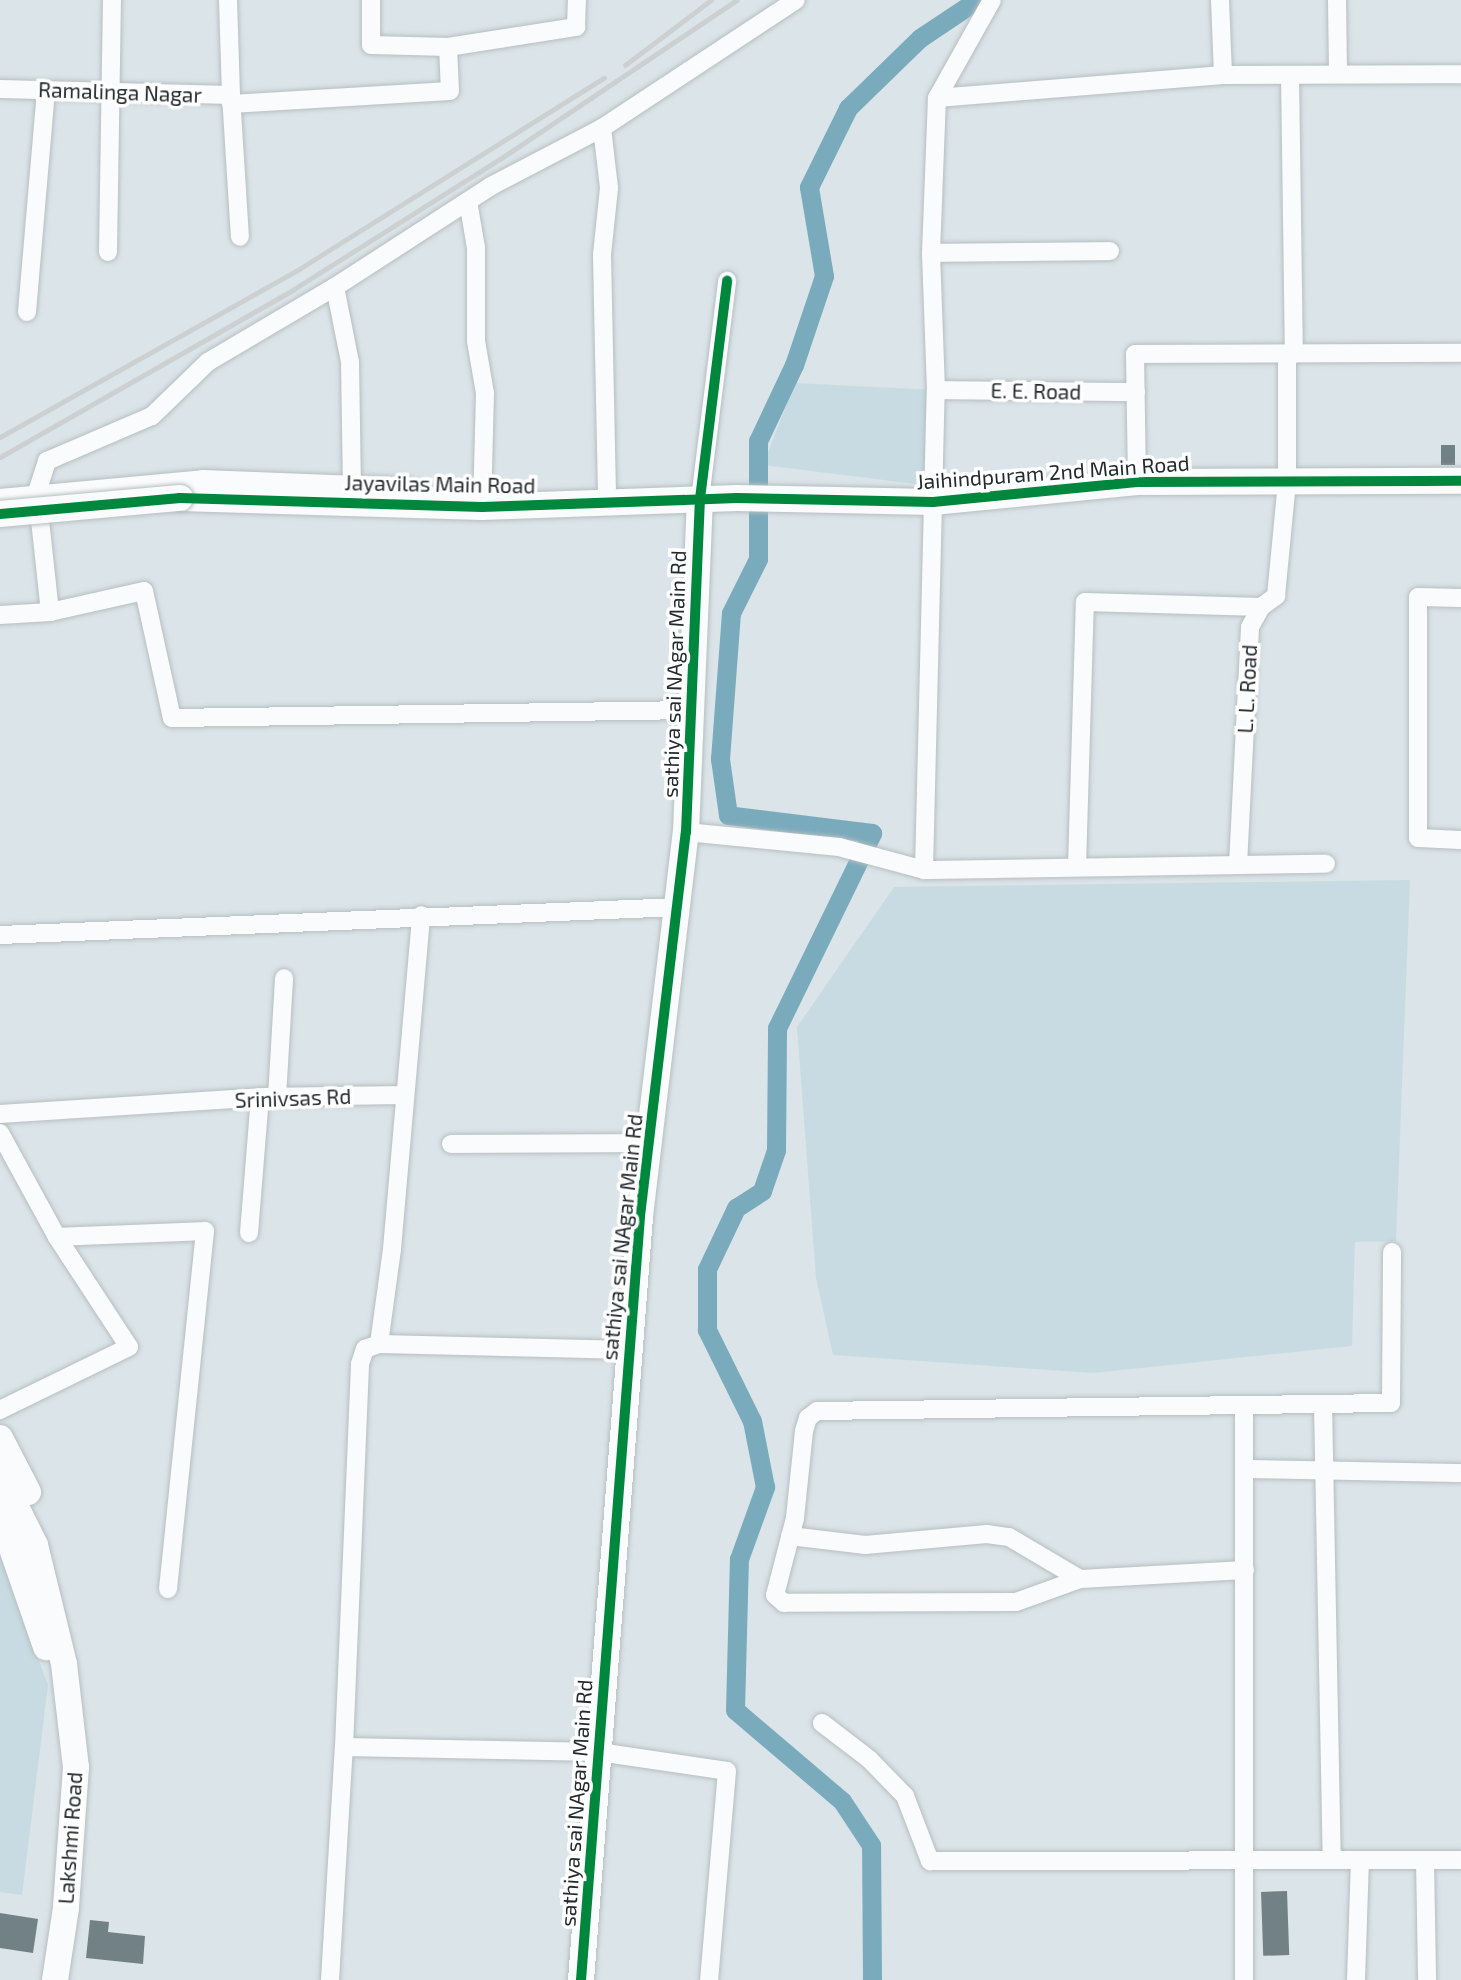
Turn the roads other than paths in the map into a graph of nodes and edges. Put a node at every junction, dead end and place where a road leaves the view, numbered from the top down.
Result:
1 (112, 0) edge
2 (228, 0) edge
3 (370, 0) edge
4 (577, 0) edge
5 (796, 0) edge
6 (992, 0) edge
7 (1220, 0) edge
8 (1337, 0) edge
9 (448, 47) junction
10 (1338, 74) junction
11 (1461, 74) edge
12 (1223, 75) junction
13 (1290, 75) junction
14 (0, 89) edge
15 (46, 90) junction
16 (111, 92) junction
17 (937, 98) junction
18 (231, 99) junction
19 (602, 128) junction
20 (468, 201) junction
21 (240, 237) dead end
22 (1110, 251) dead end
23 (108, 252) dead end
24 (931, 253) junction
25 (727, 281) dead end
26 (335, 288) junction
27 (27, 312) dead end
28 (1461, 353) edge
29 (1290, 354) junction
30 (936, 390) junction
31 (1136, 392) junction
32 (1461, 481) edge
33 (1137, 482) junction
34 (1287, 482) junction
35 (352, 484) junction
36 (37, 492) junction
37 (0, 498) edge
38 (737, 498) joint
39 (700, 499) junction
40 (933, 502) junction
41 (607, 504) junction
42 (453, 506) junction
43 (482, 507) junction
44 (0, 514) edge
45 (1461, 598) edge
46 (1261, 607) junction
47 (50, 612) junction
48 (0, 615) edge
49 (693, 710) junction
50 (686, 832) junction
51 (1461, 840) edge
52 (1326, 864) dead end
53 (1238, 865) junction
54 (1077, 867) junction
55 (924, 870) junction
56 (679, 907) junction
57 (421, 915) junction
58 (0, 935) edge
59 (284, 978) dead end
60 (405, 1095) junction
61 (269, 1097) junction
62 (0, 1114) edge
63 (0, 1133) edge
64 (649, 1143) junction
65 (451, 1144) dead end
66 (249, 1233) dead end
67 (57, 1237) junction
68 (1392, 1252) dead end
69 (379, 1344) junction
70 (630, 1350) junction
71 (1323, 1404) junction
72 (1244, 1406) junction
73 (0, 1410) edge
74 (0, 1438) edge
75 (1246, 1469) junction
76 (1327, 1470) junction
77 (1461, 1473) edge
78 (0, 1475) edge
79 (0, 1514) edge
80 (790, 1536) junction
81 (1245, 1570) junction
82 (1080, 1579) junction
83 (168, 1589) dead end
84 (68, 1696) junction
85 (822, 1723) dead end
86 (345, 1747) junction
87 (599, 1752) junction
88 (1243, 1860) junction
89 (1332, 1860) junction
90 (1360, 1860) junction
91 (1425, 1860) junction
92 (1461, 1860) edge
93 (55, 1980) edge
94 (330, 1980) edge
95 (581, 1980) edge
96 (709, 1980) edge
97 (1244, 1980) edge
98 (1356, 1980) edge
99 (1427, 1980) edge

1 - 16 street
2 - 18 street
3 - 9 street
4 - 9 street
5 - 19 street
6 - 17 street
7 - 12 street
8 - 10 street
9 - 18 street, Ramalinga Nagar
10 - 11 street
10 - 13 street
12 - 13 street
12 - 17 street
13 - 29 street, L. L. Road
14 - 15 street, Ramalinga Nagar
15 - 16 street, Ramalinga Nagar
15 - 27 street
16 - 18 street, Ramalinga Nagar
16 - 23 street
17 - 24 street
18 - 21 street
19 - 20 street
19 - 41 street
20 - 26 street
20 - 43 street
22 - 24 street
24 - 30 street
25 - 39 street
26 - 35 street
26 - 36 street
28 - 29 street
29 - 31 street
29 - 34 street, L. L. Road
30 - 31 street, E. E. Road
30 - 40 street
31 - 33 street
32 - 34 street, Jaihindpuram 2nd Main Road
33 - 34 street, Jaihindpuram 2nd Main Road
33 - 40 street, Jaihindpuram 2nd Main Road
34 - 46 street, L. L. Road
35 - 36 street, Jayavilas Main Road
35 - 42 street, Jayavilas Main Road
36 - 37 street, Jayavilas Main Road
36 - 47 street
38 - 39 street, Jayavilas Main Road
38 - 40 street, Jaihindpuram 2nd Main Road
39 - 41 street, Jayavilas Main Road
39 - 49 street, sathiya sai NAgar Main Rd
40 - 55 street
41 - 43 street, Jayavilas Main Road
42 - 43 street, Jayavilas Main Road
42 - 44 street, Jayavilas Main Road, bridge
45 - 51 street
46 - 53 street, L. L. Road
46 - 54 street
47 - 48 street
47 - 49 street
49 - 50 street, sathiya sai NAgar Main Rd
50 - 55 street
50 - 56 street, sathiya sai NAgar Main Rd
52 - 53 street
53 - 54 street
54 - 55 street
56 - 57 street
56 - 64 street, sathiya sai NAgar Main Rd
57 - 58 street
57 - 60 street
59 - 61 street
60 - 61 street, Srinivsas Rd
60 - 69 street
61 - 62 street, Srinivsas Rd
61 - 66 street
63 - 67 street
64 - 65 street
64 - 70 street, sathiya sai NAgar Main Rd
67 - 73 street
67 - 83 street
68 - 71 street
69 - 70 street
69 - 86 street
70 - 87 street, sathiya sai NAgar Main Rd
71 - 72 street
71 - 76 street
72 - 75 street
72 - 80 street
74 - 84 street, Lakshmi Road
75 - 76 street
75 - 81 street
76 - 77 street
76 - 89 street
78 - 84 street, Lakshmi Road
79 - 84 street, Lakshmi Road
80 - 82 street
80 - 82 street
81 - 82 street
81 - 88 street
84 - 93 street, Lakshmi Road
85 - 88 street
86 - 87 street
86 - 94 street
87 - 95 street, sathiya sai NAgar Main Rd
87 - 96 street
88 - 89 street
88 - 97 street
89 - 90 street
90 - 91 street
90 - 98 street
91 - 92 street
91 - 99 street

